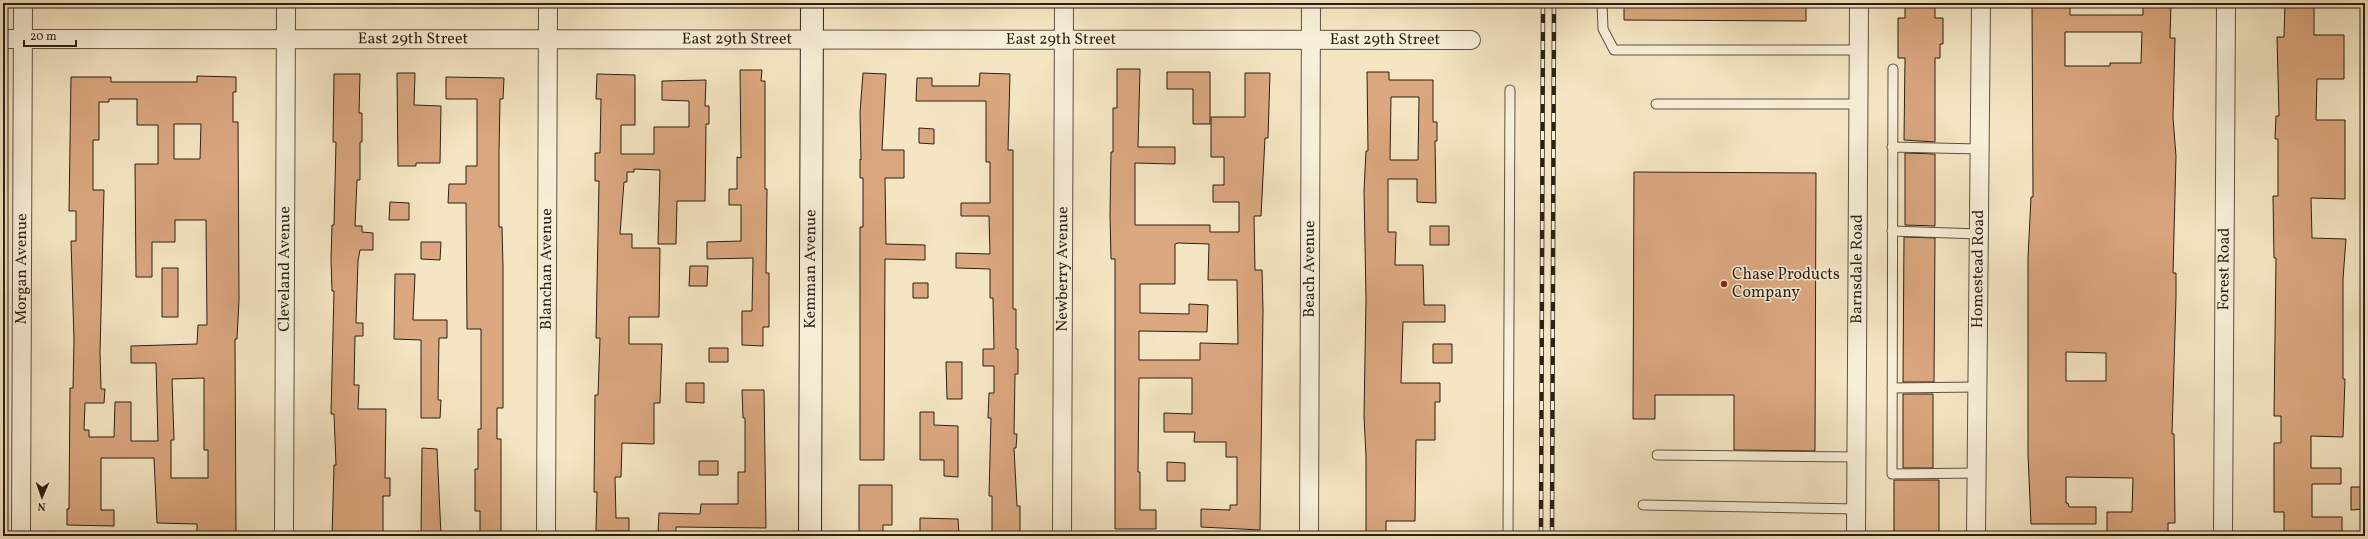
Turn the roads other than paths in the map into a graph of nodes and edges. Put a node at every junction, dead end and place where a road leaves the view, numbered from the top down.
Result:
1 (23, 3) edge
2 (286, 3) edge
3 (548, 3) edge
4 (812, 3) edge
5 (1064, 3) edge
6 (1311, 3) edge
7 (1602, 3) edge
8 (1859, 3) edge
9 (1981, 3) edge
10 (2226, 3) edge
11 (3, 39) edge
12 (22, 39) junction
13 (812, 39) junction
14 (1311, 39) junction
15 (286, 40) junction
16 (548, 40) junction
17 (1064, 40) junction
18 (1471, 40) dead end
19 (1859, 50) junction
20 (1893, 69) dead end
21 (1510, 90) dead end
22 (1656, 104) dead end
23 (1858, 104) junction
24 (1892, 147) junction
25 (1980, 149) junction
26 (1892, 231) junction
27 (1979, 234) junction
28 (1892, 388) junction
29 (1977, 388) junction
30 (1657, 455) dead end
31 (1856, 457) junction
32 (1977, 473) junction
33 (1643, 505) dead end
34 (1856, 509) junction
35 (21, 536) edge
36 (284, 536) edge
37 (546, 536) edge
38 (810, 536) edge
39 (1062, 536) edge
40 (1309, 536) edge
41 (1508, 536) edge
42 (1856, 536) edge
43 (1976, 536) edge
44 (2223, 536) edge

1 - 12 street, Morgan Avenue
2 - 15 street, Cleveland Avenue
3 - 16 street, Blanchan Avenue
4 - 13 street, Kemman Avenue
5 - 17 street, Newberry Avenue
6 - 14 street, Beach Avenue
7 - 19 lane
8 - 19 street, Barnsdale Road
9 - 25 street, Homestead Road
10 - 44 street, Forest Road
11 - 12 street, East 29th Street
12 - 15 street, East 29th Street
12 - 35 street, Morgan Avenue
13 - 16 street, East 29th Street
13 - 17 street, East 29th Street
13 - 38 street, Kemman Avenue
14 - 17 street, East 29th Street
14 - 18 street, East 29th Street
14 - 40 street, Beach Avenue
15 - 16 street, East 29th Street
15 - 36 street, Cleveland Avenue
16 - 37 street, Blanchan Avenue
17 - 39 street, Newberry Avenue
19 - 23 street, Barnsdale Road
20 - 24 lane
21 - 41 lane
22 - 23 lane
23 - 31 street, Barnsdale Road
24 - 25 lane
24 - 26 lane
25 - 27 street, Homestead Road
26 - 27 lane
26 - 28 lane
27 - 29 street, Homestead Road
28 - 29 lane
28 - 32 lane
29 - 32 street, Homestead Road
30 - 31 lane
31 - 34 street, Barnsdale Road
32 - 43 street, Homestead Road
33 - 34 lane
34 - 42 street, Barnsdale Road

